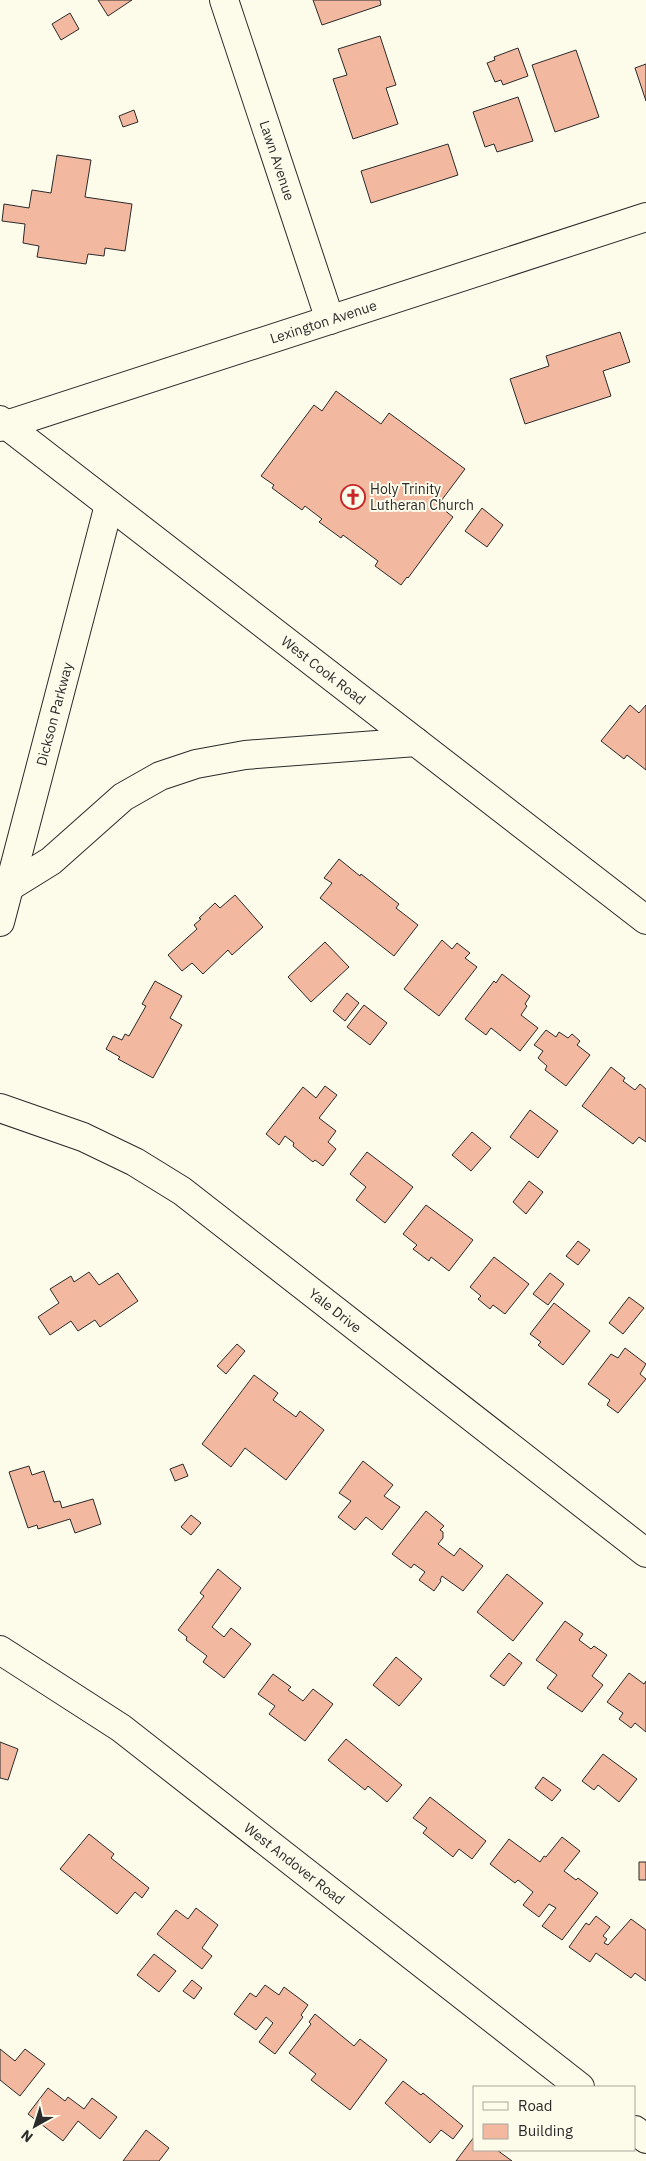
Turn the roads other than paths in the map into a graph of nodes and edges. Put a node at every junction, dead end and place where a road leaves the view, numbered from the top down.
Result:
1 (224, 0) edge
2 (646, 217) edge
3 (330, 320) junction
4 (2, 424) edge
5 (109, 505) junction
6 (416, 742) junction
7 (10, 887) junction
8 (646, 920) edge
9 (0, 922) edge
10 (0, 1108) edge
11 (646, 1553) edge
12 (0, 1650) edge
13 (579, 2086) edge
14 (636, 2131) edge
15 (646, 2139) edge

1 - 3 street, Lawn Avenue
2 - 3 street, Lexington Avenue
3 - 4 street, Lexington Avenue
4 - 5 street, West Cook Road
5 - 6 street, West Cook Road
5 - 7 street, Dickson Parkway
6 - 7 street
6 - 8 street, West Cook Road
7 - 9 street, Dickson Parkway
10 - 11 street, Yale Drive
12 - 13 street, West Andover Road
14 - 15 street

